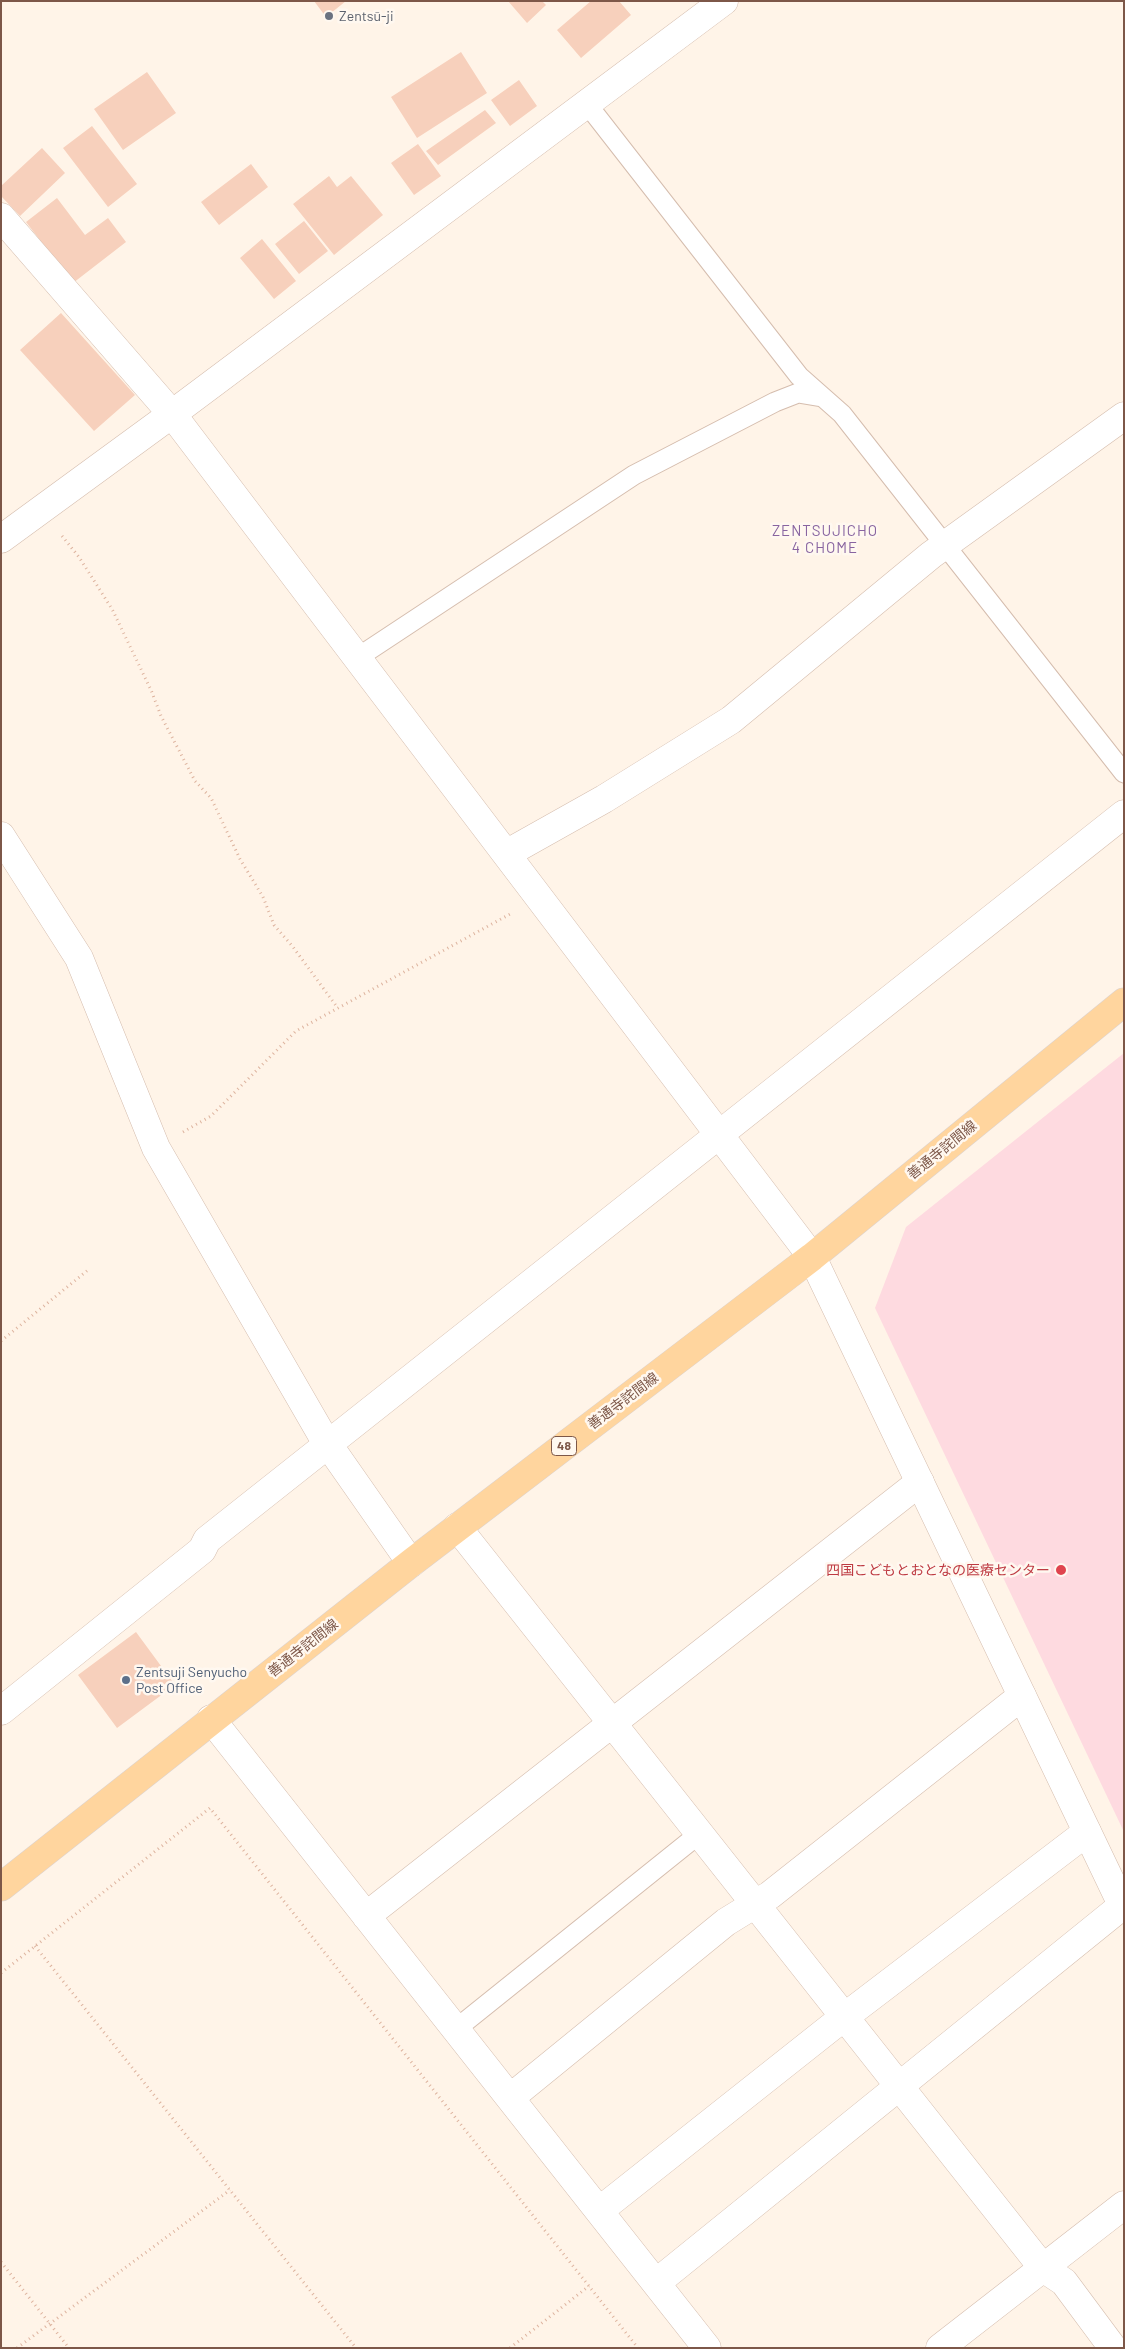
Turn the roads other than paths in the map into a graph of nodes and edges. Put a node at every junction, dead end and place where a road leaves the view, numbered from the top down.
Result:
1 (724, 1) edge
2 (587, 104) junction
3 (1, 216) edge
4 (822, 397) junction
5 (172, 414) junction
6 (1124, 416) edge
7 (1, 539) edge
8 (945, 545) junction
9 (357, 658) junction
10 (1124, 773) edge
11 (1124, 814) edge
12 (1, 836) edge
13 (506, 854) junction
14 (1124, 1002) edge
15 (719, 1134) junction
16 (812, 1256) junction
17 (328, 1444) junction
18 (920, 1482) junction
19 (457, 1527) junction
20 (411, 1563) junction
21 (1022, 1696) junction
22 (1, 1711) edge
23 (211, 1719) junction
24 (612, 1723) junction
25 (1087, 1832) junction
26 (699, 1834) junction
27 (1, 1887) edge
28 (755, 1904) junction
29 (1123, 1907) edge
30 (366, 1916) junction
31 (845, 2018) junction
32 (456, 2029) junction
33 (899, 2086) junction
34 (510, 2098) junction
35 (1124, 2205) edge
36 (599, 2211) junction
37 (1043, 2268) junction
38 (656, 2283) junction
39 (707, 2348) edge
40 (940, 2348) edge
41 (1113, 2348) edge

1 - 2 street
2 - 4 lane
2 - 5 street
3 - 5 street
4 - 8 lane
4 - 9 lane
5 - 7 street
5 - 9 street
6 - 8 street
8 - 10 lane
8 - 13 street
9 - 13 street
11 - 15 street
12 - 17 street
13 - 15 street
14 - 16 main road, 善通寺詫間線 / 48
15 - 16 street
15 - 17 street
16 - 18 street
16 - 19 main road, 善通寺詫間線 / 48
17 - 20 street
17 - 22 street
18 - 21 street
18 - 24 street
19 - 20 main road, 善通寺詫間線 / 48
19 - 24 street
20 - 23 main road, 善通寺詫間線 / 48
21 - 25 street
21 - 28 street
23 - 27 main road, 善通寺詫間線 / 48
23 - 30 street
24 - 26 street
24 - 30 street
25 - 29 street
25 - 31 street
26 - 28 street
26 - 32 lane
28 - 31 street
28 - 34 street
29 - 33 street
30 - 32 street
31 - 33 street
31 - 36 street
32 - 34 street
33 - 37 street
33 - 38 street
34 - 36 street
35 - 37 street
36 - 38 street
37 - 40 street
37 - 41 street
38 - 39 street

